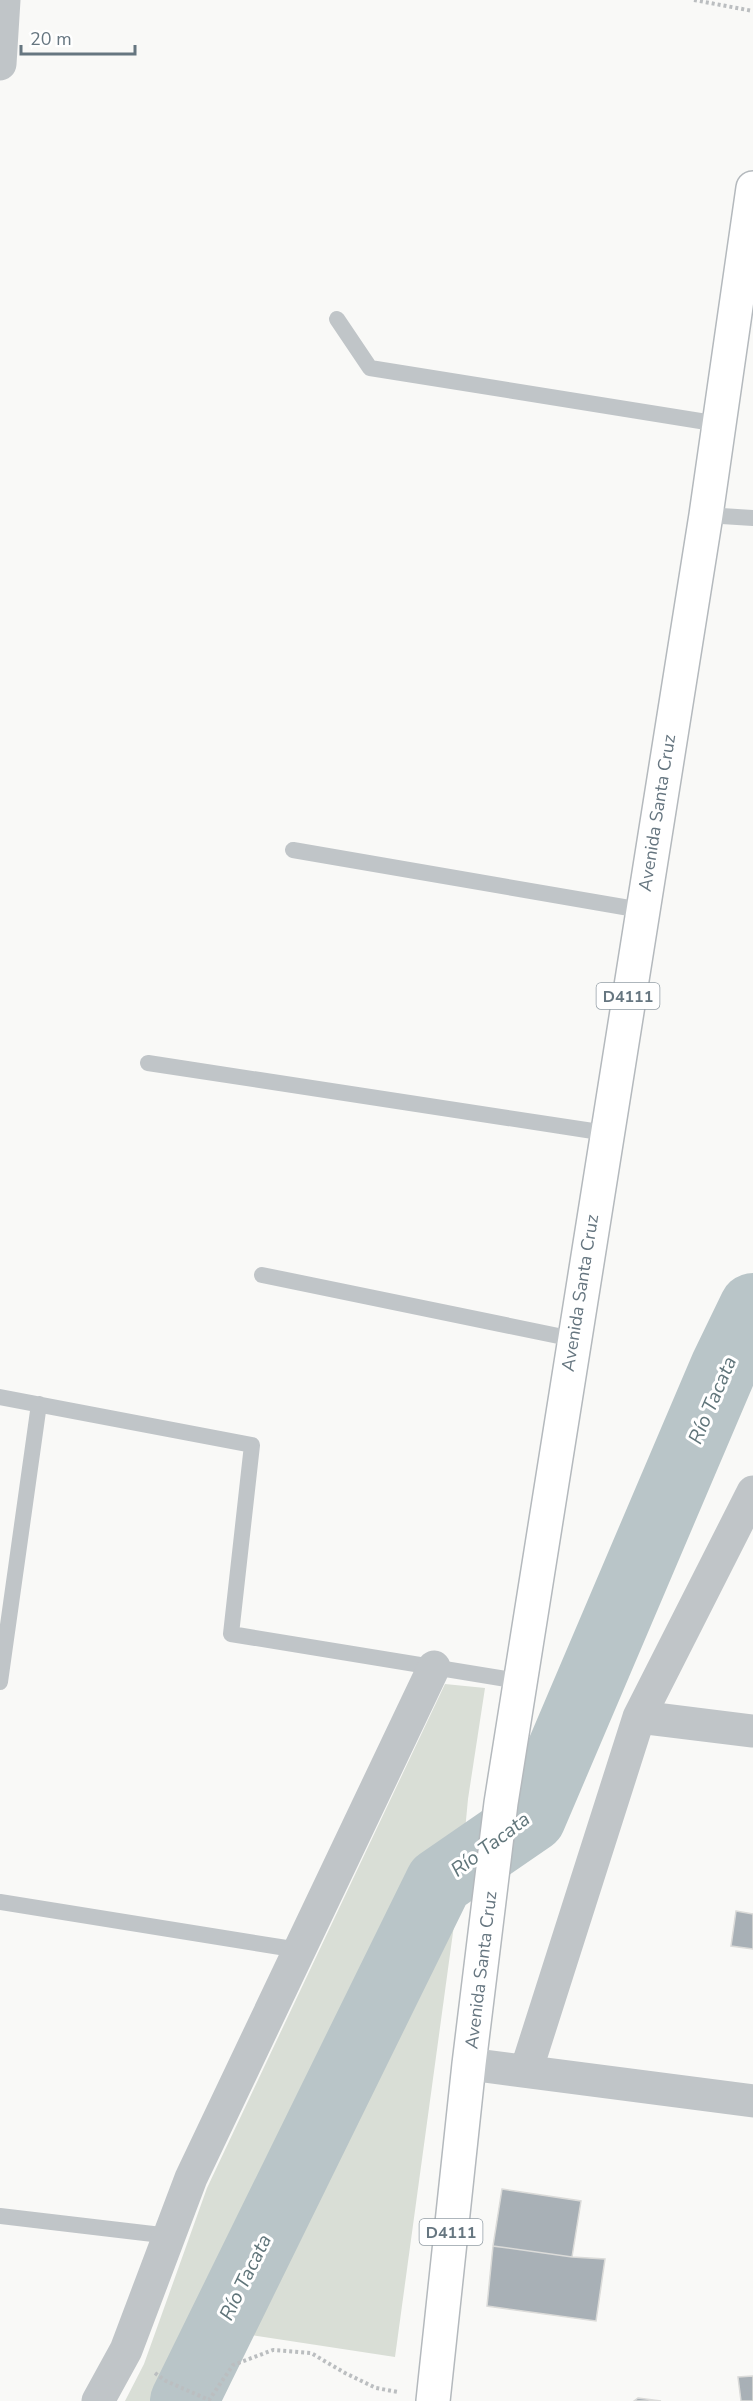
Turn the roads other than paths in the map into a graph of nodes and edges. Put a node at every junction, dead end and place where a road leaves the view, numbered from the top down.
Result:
1 (4, 0) edge
2 (0, 64) edge
3 (753, 188) edge
4 (338, 319) dead end
5 (719, 424) junction
6 (706, 514) junction
7 (753, 518) edge
8 (293, 850) dead end
9 (641, 910) junction
10 (148, 1063) dead end
11 (606, 1133) junction
12 (262, 1275) dead end
13 (573, 1339) junction
14 (0, 1396) edge
15 (39, 1404) junction
16 (753, 1492) edge
17 (434, 1667) junction
18 (519, 1681) junction
19 (0, 1682) edge
20 (639, 1717) junction
21 (753, 1731) edge
22 (0, 1902) edge
23 (299, 1950) junction
24 (469, 2064) junction
25 (526, 2071) junction
26 (753, 2101) edge
27 (0, 2216) edge
28 (170, 2235) junction
29 (433, 2400) edge
30 (98, 2401) edge

1 - 2 street
3 - 5 main road, Avenida Santa Cruz / D4111
4 - 5 lane
5 - 6 main road, Avenida Santa Cruz / D4111
6 - 7 lane
6 - 9 main road, Avenida Santa Cruz / D4111
8 - 9 lane
9 - 11 main road, Avenida Santa Cruz / D4111
10 - 11 lane
11 - 13 main road, Avenida Santa Cruz / D4111
12 - 13 lane
13 - 18 main road, Avenida Santa Cruz / D4111
14 - 15 lane
15 - 17 lane
15 - 19 lane
16 - 20 street
17 - 18 lane
17 - 23 street
18 - 24 main road, Avenida Santa Cruz / D4111
20 - 21 street
20 - 25 street
22 - 23 lane
23 - 28 street
24 - 25 street
24 - 29 main road, Avenida Santa Cruz / D4111
25 - 26 street
27 - 28 lane
28 - 30 street

